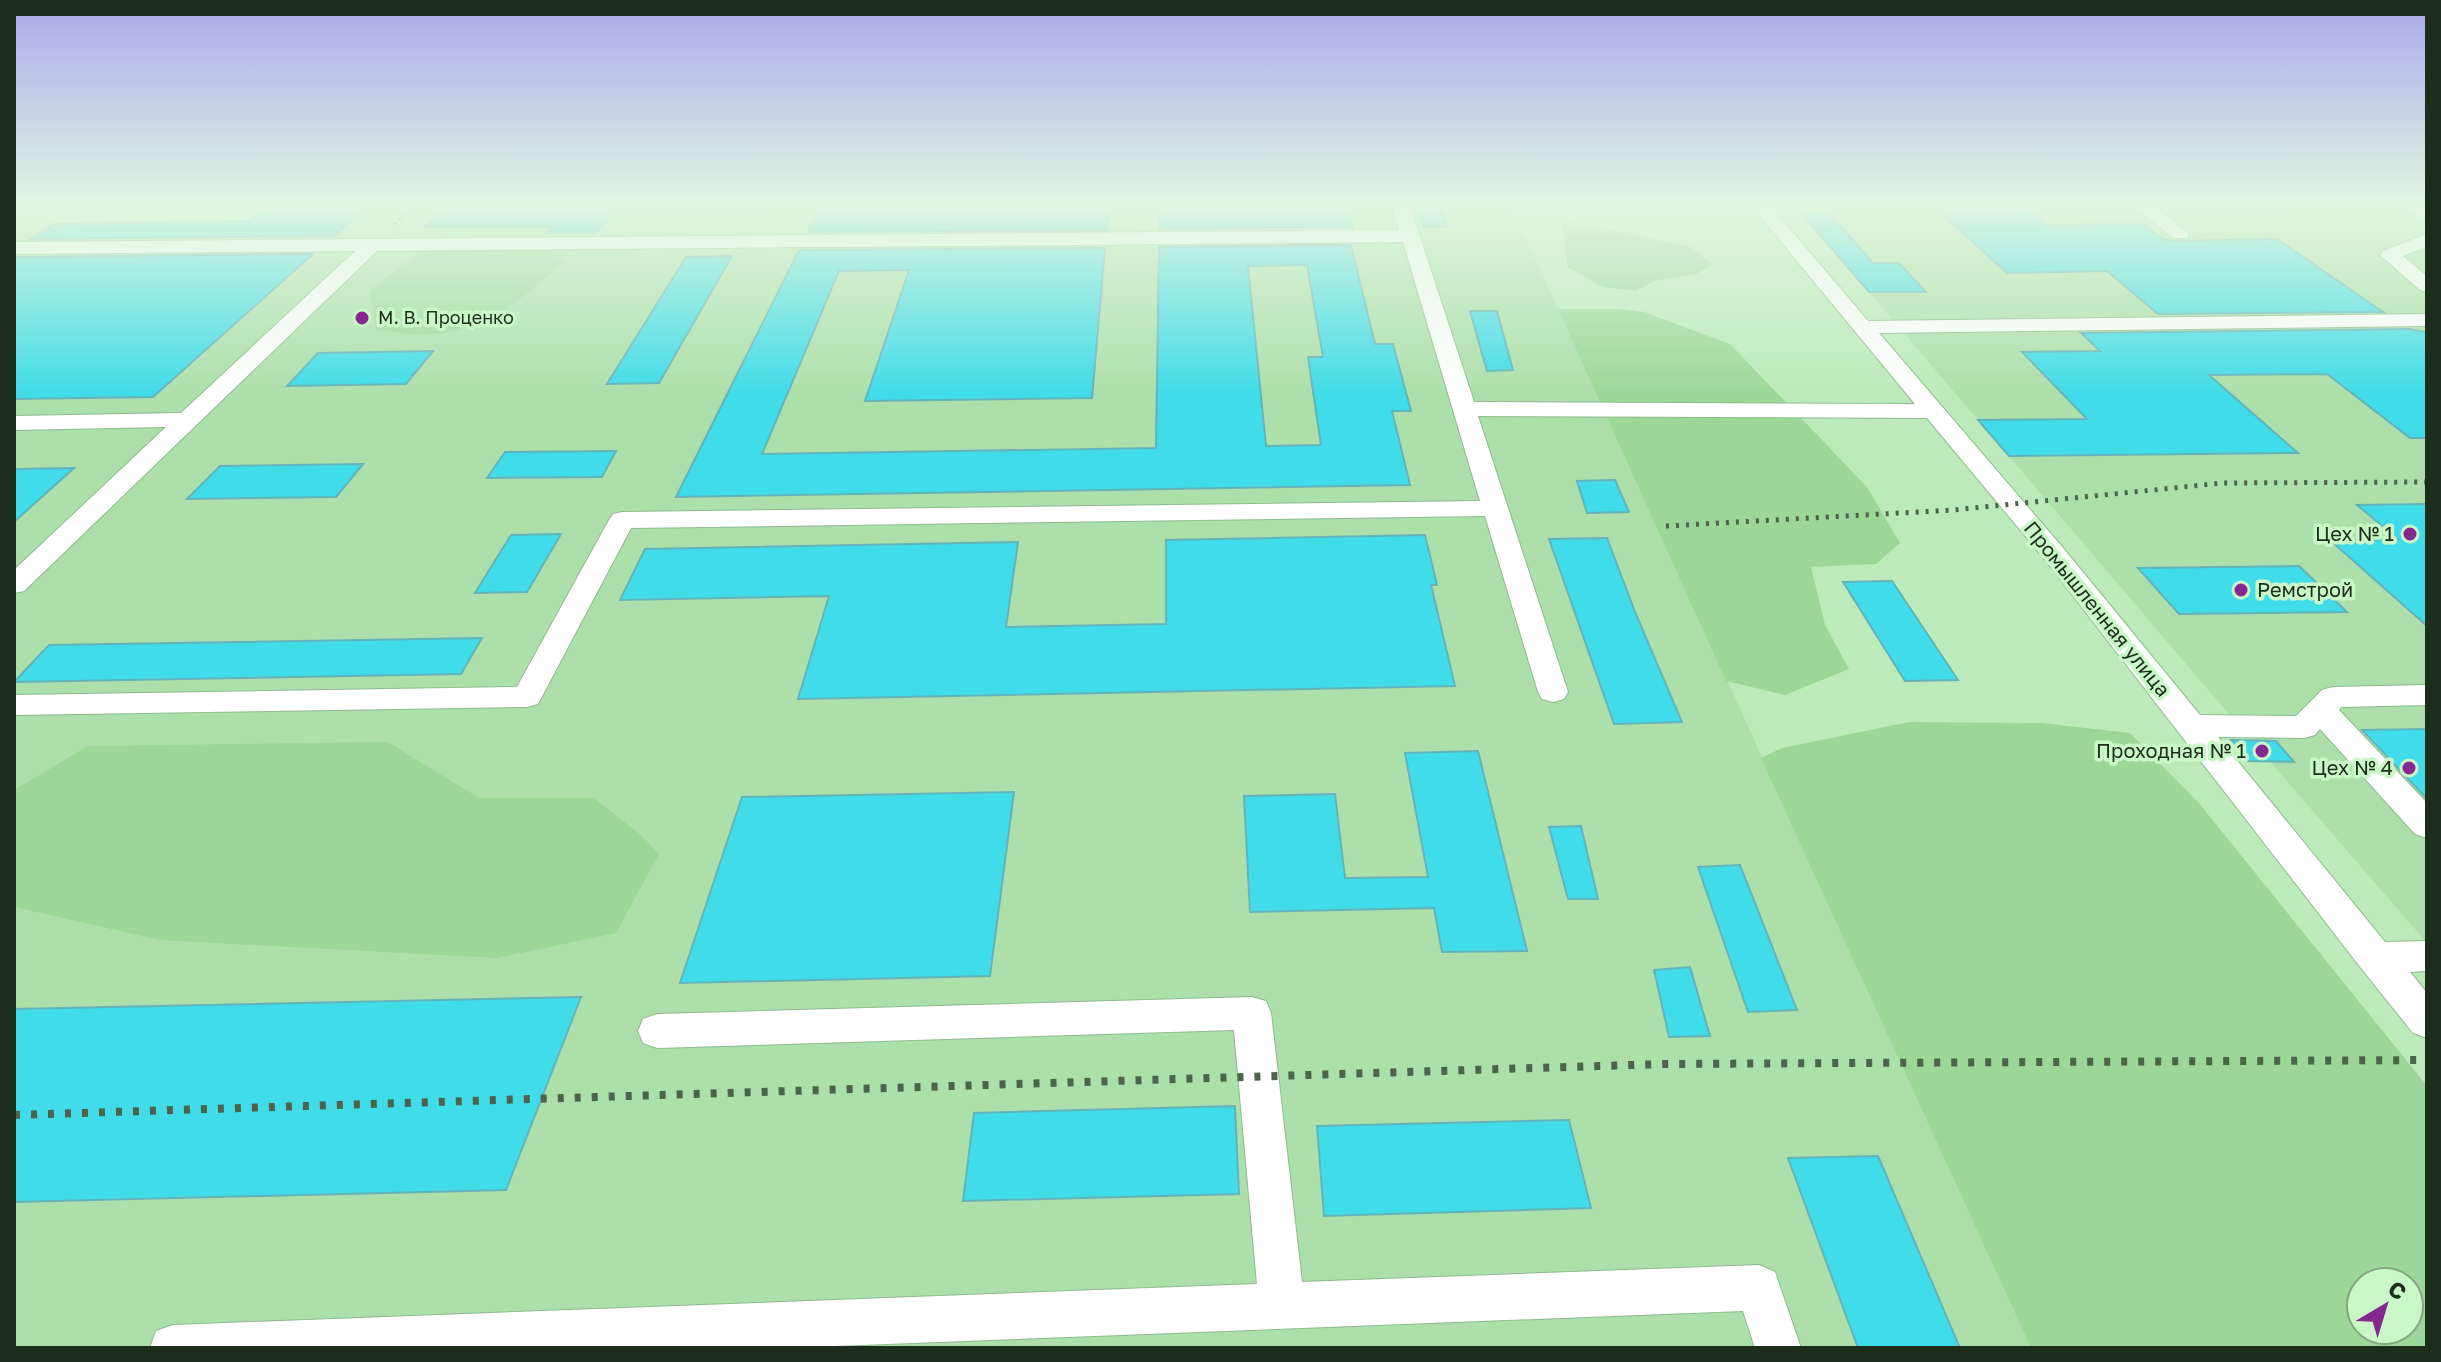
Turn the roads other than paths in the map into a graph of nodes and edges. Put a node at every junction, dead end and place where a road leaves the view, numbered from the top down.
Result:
1 (349, 267) edge
2 (1419, 267) edge
3 (1812, 267) edge
4 (2404, 267) edge
5 (2427, 286) edge
6 (2427, 320) edge
7 (1864, 327) junction
8 (1464, 409) junction
9 (1934, 411) junction
10 (188, 420) junction
11 (14, 423) edge
12 (1495, 508) junction
13 (14, 585) edge
14 (1553, 692) dead end
15 (2427, 695) edge
16 (14, 705) edge
17 (2320, 709) junction
18 (2190, 726) junction
19 (2427, 825) edge
20 (2427, 956) edge
21 (2374, 957) junction
22 (2427, 1021) edge
23 (657, 1031) dead end
24 (1282, 1306) junction
25 (173, 1348) edge
26 (1778, 1348) edge

1 - 10 street
2 - 8 street
3 - 7 street, Промышленная улица
4 - 5 street
6 - 7 street
7 - 9 street, Промышленная улица
8 - 9 street
8 - 12 street
9 - 18 street, Промышленная улица
10 - 11 street
10 - 13 street
12 - 14 street
12 - 16 street
15 - 17 street
17 - 18 street
17 - 19 street
18 - 21 street, Промышленная улица
20 - 21 street
21 - 22 street, Промышленная улица
23 - 24 street
24 - 25 street
24 - 26 street

